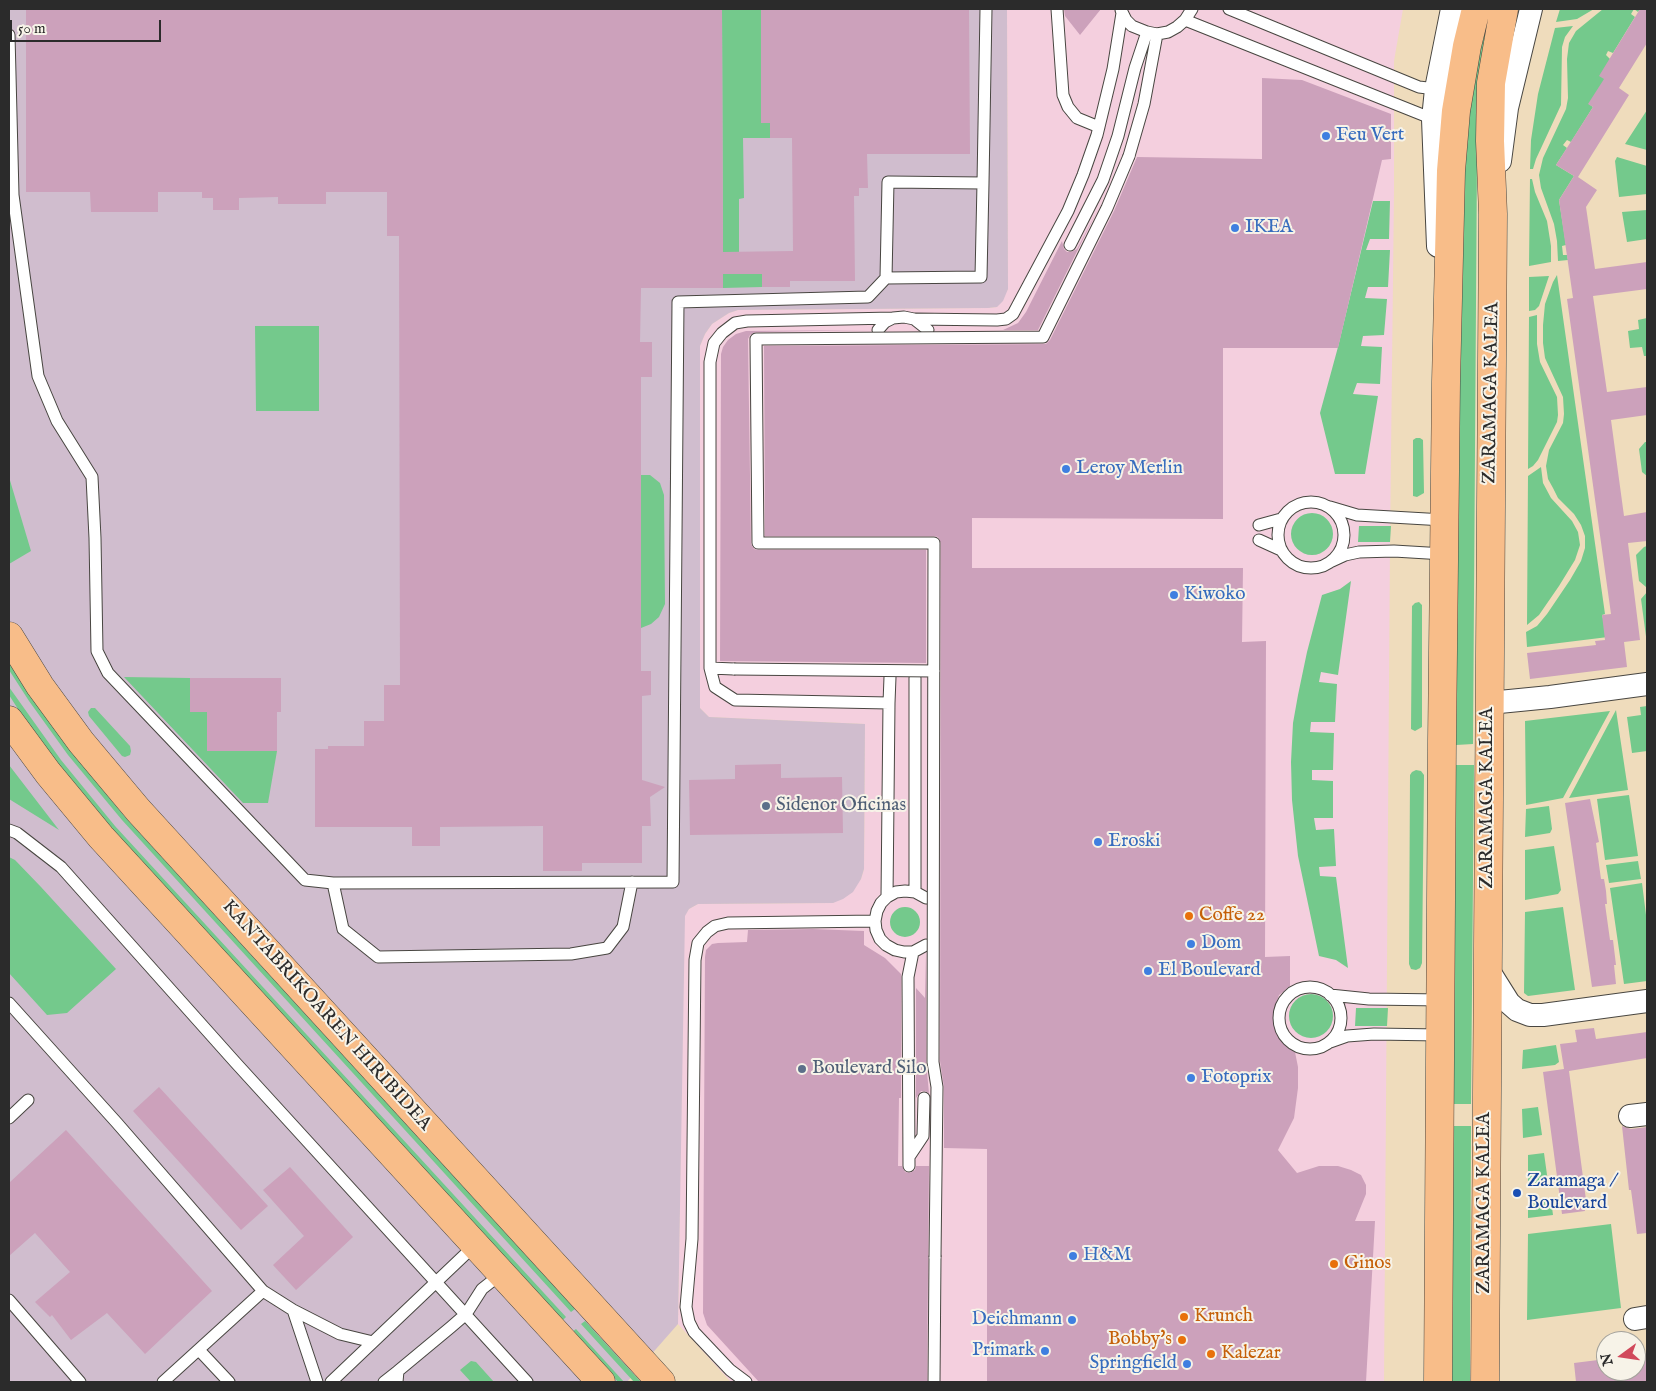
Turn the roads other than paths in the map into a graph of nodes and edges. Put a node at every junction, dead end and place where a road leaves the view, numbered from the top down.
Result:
1 (986, 9) edge
2 (1058, 9) edge
3 (1192, 9) edge
4 (1229, 9) edge
5 (1452, 9) edge
6 (1476, 9) edge
7 (1504, 9) edge
8 (1531, 9) edge
9 (1121, 11) edge
10 (1185, 20) junction
11 (1152, 33) junction
12 (9, 35) edge
13 (9, 71) edge
14 (1436, 89) junction
15 (1433, 119) junction
16 (1099, 127) junction
17 (983, 183) junction
18 (1493, 214) junction
19 (1070, 245) dead end
20 (886, 278) junction
21 (894, 318) junction
22 (914, 319) junction
23 (878, 330) dead end
24 (928, 330) dead end
25 (1446, 382) junction
26 (1328, 506) junction
27 (1281, 519) junction
28 (1444, 520) junction
29 (1259, 525) dead end
30 (1259, 540) dead end
31 (1281, 550) junction
32 (1444, 554) junction
33 (1331, 562) junction
34 (9, 636) edge
35 (710, 668) junction
36 (934, 671) junction
37 (890, 677) dead end
38 (915, 678) dead end
39 (1647, 684) edge
40 (1489, 703) junction
41 (889, 704) junction
42 (9, 720) edge
43 (9, 830) edge
44 (632, 882) junction
45 (333, 883) junction
46 (915, 892) junction
47 (888, 897) junction
48 (926, 898) dead end
49 (875, 921) junction
50 (926, 945) dead end
51 (913, 952) junction
52 (1487, 968) junction
53 (1330, 995) junction
54 (1442, 1000) junction
55 (1647, 1001) edge
56 (9, 1002) edge
57 (1441, 1035) junction
58 (1330, 1042) junction
59 (924, 1098) dead end
60 (28, 1100) dead end
61 (9, 1118) edge
62 (474, 1246) junction
63 (501, 1274) junction
64 (435, 1282) junction
65 (264, 1292) junction
66 (9, 1300) edge
67 (293, 1310) junction
68 (466, 1314) junction
69 (373, 1342) junction
70 (199, 1350) junction
71 (397, 1376) edge
72 (80, 1382) edge
73 (163, 1382) edge
74 (229, 1382) edge
75 (317, 1382) edge
76 (331, 1382) edge
77 (384, 1382) edge
78 (527, 1382) edge
79 (601, 1382) edge
80 (660, 1382) edge
81 (746, 1382) edge
82 (934, 1382) edge
83 (1438, 1382) edge
84 (1485, 1382) edge

1 - 17 lane
2 - 16 lane
3 - 10 lane
4 - 14 lane
5 - 14 street
6 - 25 main road
7 - 18 main road, ZARAMAGA KALEA
8 - 18 street, ZARAMAGA KALEA
9 - 11 lane
9 - 16 lane
10 - 11 lane
10 - 15 lane
11 - 19 lane
11 - 36 lane, bridge
12 - 13 lane
13 - 45 lane
14 - 15 street
15 - 25 street
16 - 22 lane
17 - 20 lane
17 - 20 lane
18 - 40 main road, ZARAMAGA KALEA
20 - 44 lane
21 - 22 lane
21 - 23 lane
21 - 35 lane
22 - 24 lane
25 - 28 main road
26 - 27 lane
26 - 28 lane
26 - 33 lane
27 - 29 lane
27 - 31 lane
28 - 32 main road
30 - 31 lane
31 - 33 lane
32 - 33 lane
32 - 54 main road
34 - 80 main road, KANTABRIKOAREN HIRIBIDEA
35 - 36 lane, bridge
35 - 41 lane
36 - 82 lane, bridge
37 - 41 lane
38 - 46 lane
39 - 40 street
40 - 52 main road, ZARAMAGA KALEA
41 - 47 lane
42 - 62 main road
43 - 64 lane
44 - 45 lane
44 - 45 lane
46 - 47 lane
46 - 48 lane
47 - 49 lane
49 - 51 lane
49 - 81 lane
50 - 51 lane
51 - 59 lane
52 - 55 street
52 - 84 main road, ZARAMAGA KALEA
53 - 54 lane
53 - 58 lane
53 - 58 lane
54 - 57 main road
56 - 65 lane
57 - 58 lane
57 - 83 main road
60 - 61 lane
62 - 63 main road
62 - 64 lane
63 - 68 lane
63 - 79 main road
64 - 68 lane
64 - 69 lane
65 - 67 lane
65 - 70 lane
66 - 72 lane
67 - 69 lane
67 - 75 lane
68 - 71 lane
68 - 78 lane
69 - 76 lane
70 - 73 lane
70 - 74 lane
71 - 77 lane

